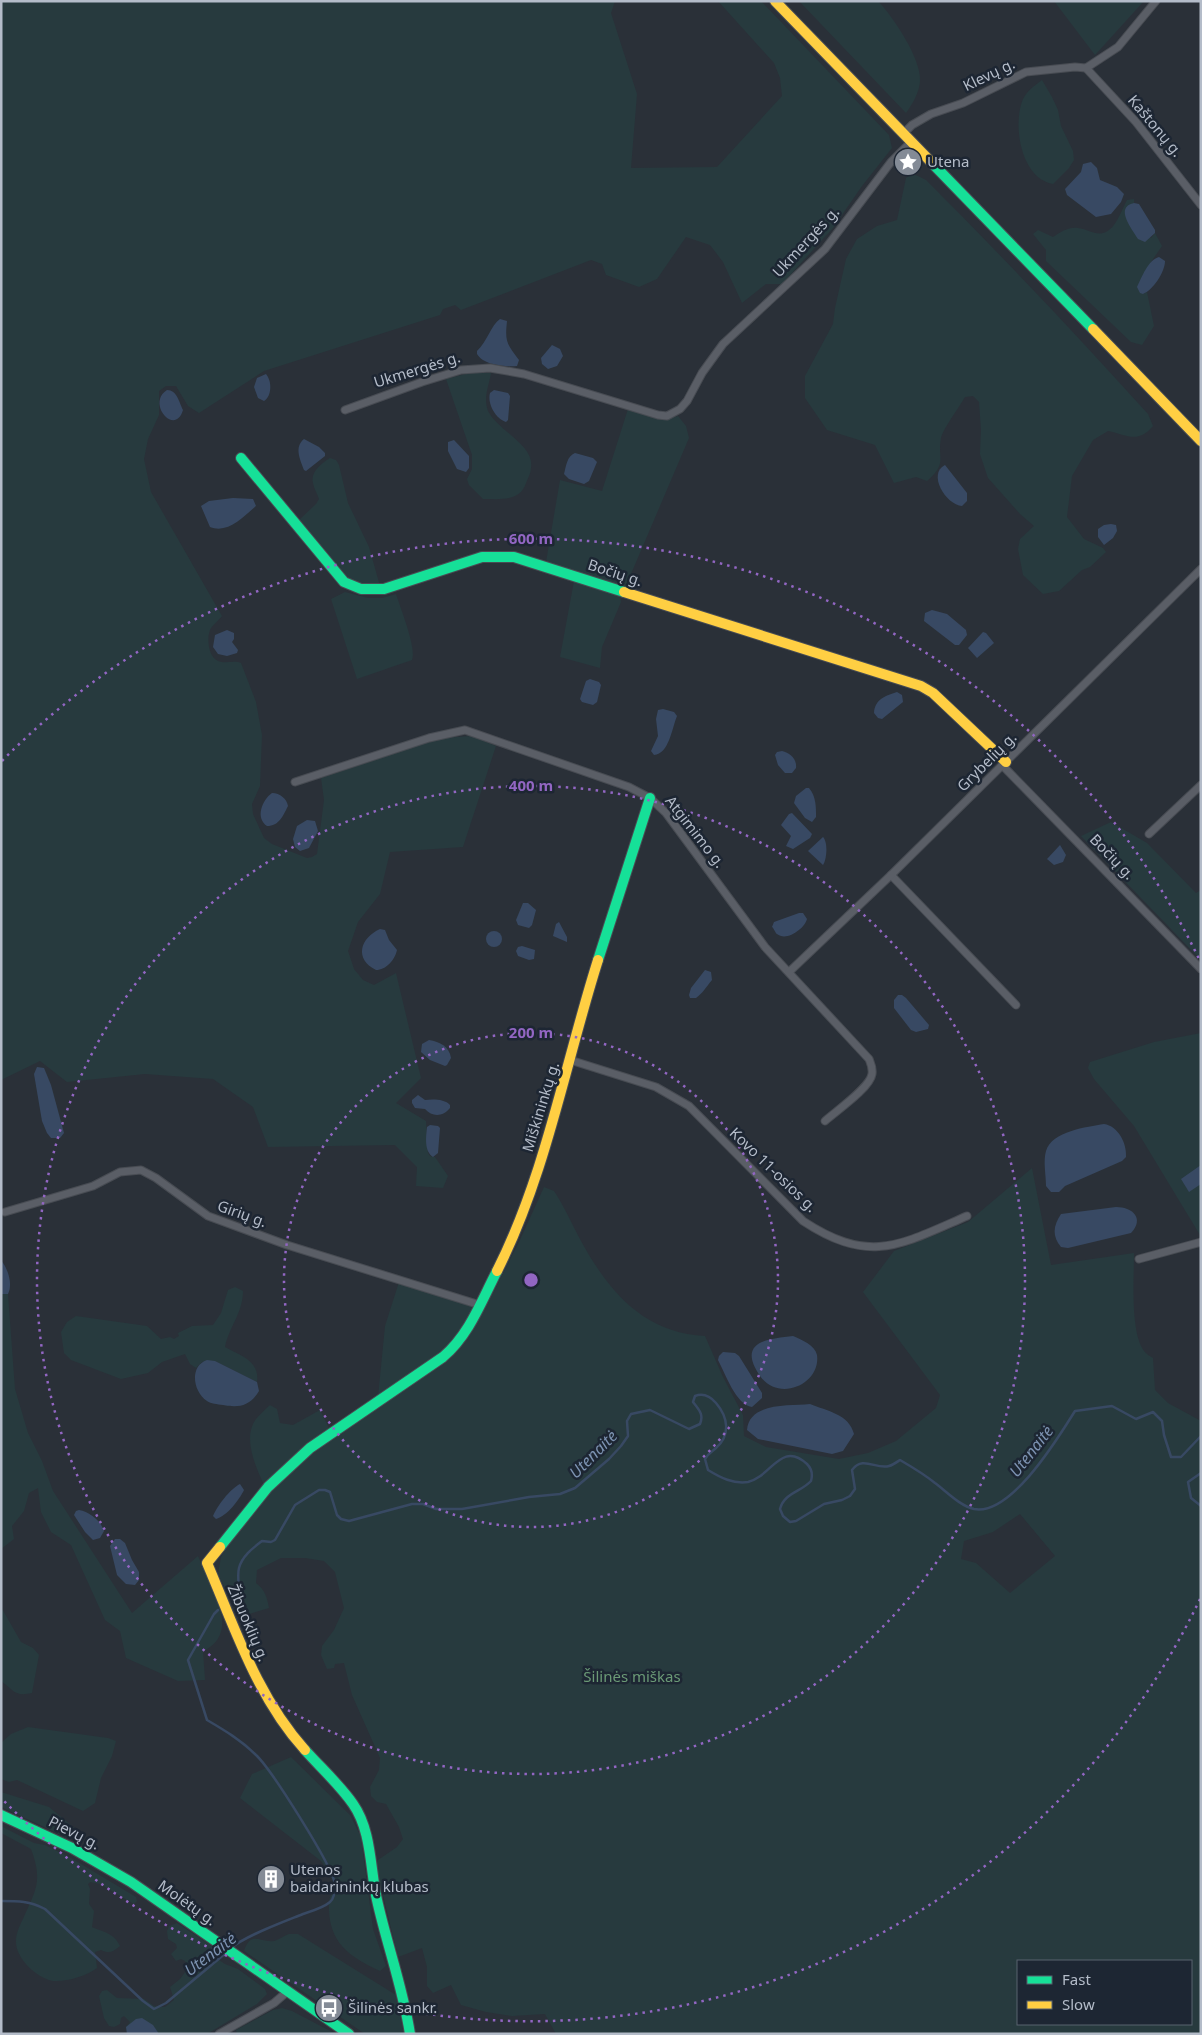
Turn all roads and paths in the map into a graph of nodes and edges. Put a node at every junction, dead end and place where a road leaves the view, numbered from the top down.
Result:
1 (775, 1) edge
2 (1156, 1) edge
3 (1086, 68) junction
4 (903, 134) junction
5 (911, 142) junction
6 (1201, 204) edge
7 (345, 410) dead end
8 (1201, 441) edge
9 (241, 458) dead end
10 (1201, 569) edge
11 (1004, 764) junction
12 (295, 782) dead end
13 (1201, 785) edge
14 (650, 798) junction
15 (1149, 834) dead end
16 (891, 875) junction
17 (1201, 969) edge
18 (789, 972) junction
19 (1016, 1005) dead end
20 (570, 1060) junction
21 (825, 1121) dead end
22 (5, 1212) dead end
23 (967, 1216) dead end
24 (1201, 1242) edge
25 (1139, 1259) dead end
26 (480, 1305) junction
27 (1, 1815) edge
28 (132, 1882) joint
29 (288, 1991) junction
30 (219, 2034) edge
31 (349, 2034) edge
32 (410, 2034) edge

1 - 4 main road
2 - 3 street
3 - 4 street, Klevų g.
3 - 6 street, Kaštonų g.
4 - 5 main road
5 - 7 street, Ukmergės g.
5 - 8 main road
9 - 11 main road, Bočių g.
10 - 11 street, Grybelių g.
11 - 16 street, Grybelių g.
11 - 17 street, Bočių g.
12 - 14 street, Atgimimo g.
13 - 15 street
14 - 18 street, Atgimimo g.
14 - 20 main road, Miškininkų g.
16 - 18 street, Grybelių g.
16 - 19 street
18 - 21 street, Atgimimo g.
20 - 23 street, Kovo 11-osios g.
20 - 26 main road, Miškininkų g.
22 - 26 street, Girių g.
24 - 25 street
26 - 32 main road, Žibuoklių g.
27 - 28 main road, Pievų g.
28 - 29 main road, Molėtų g.
29 - 30 street
29 - 31 main road, Molėtų g.

